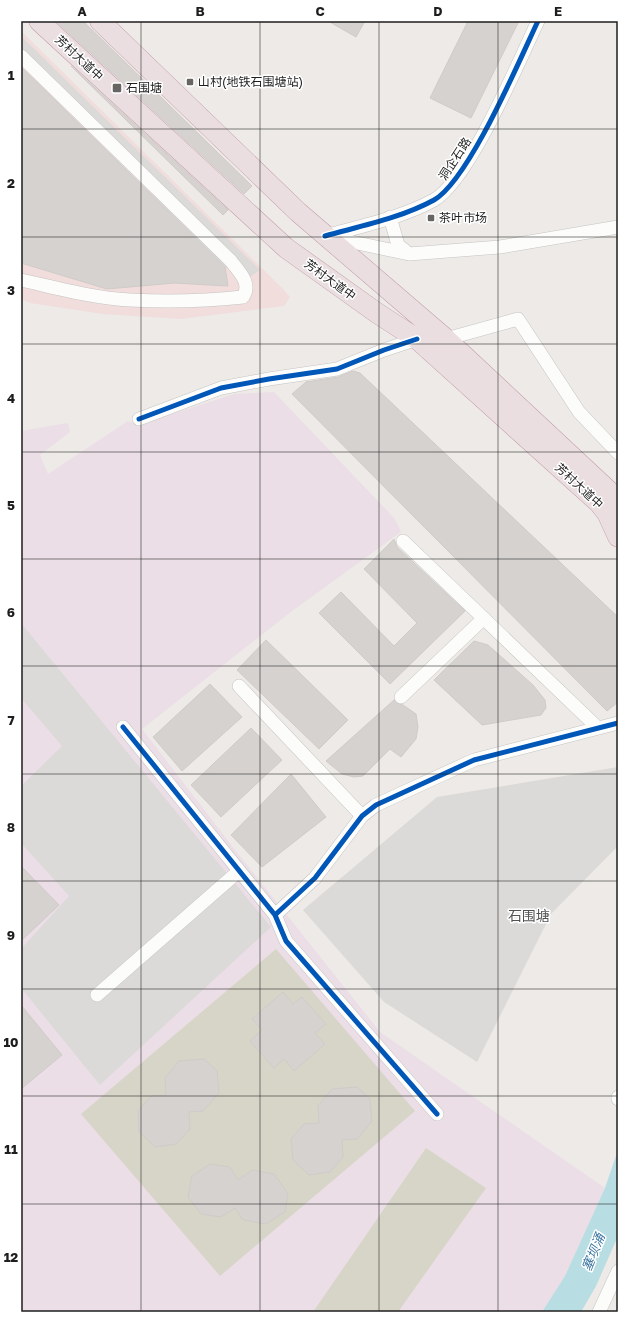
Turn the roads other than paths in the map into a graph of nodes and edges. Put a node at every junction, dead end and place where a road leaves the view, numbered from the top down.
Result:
1 (39, 21) edge
2 (100, 21) edge
3 (538, 21) edge
4 (21, 56) edge
5 (390, 217) junction
6 (618, 227) edge
7 (325, 236) junction
8 (409, 254) junction
9 (21, 280) edge
10 (418, 339) junction
11 (446, 340) junction
12 (139, 419) dead end
13 (618, 453) edge
14 (618, 503) edge
15 (618, 538) edge
16 (403, 541) dead end
17 (484, 618) junction
18 (239, 686) dead end
19 (401, 697) dead end
20 (618, 723) edge
21 (123, 727) dead end
22 (598, 728) junction
23 (362, 816) junction
24 (239, 871) junction
25 (275, 915) junction
26 (97, 995) dead end
27 (437, 1114) dead end
28 (618, 1271) edge
29 (599, 1312) edge

1 - 10 highway, 芳村大道中
2 - 7 highway, 芳村大道中
3 - 5 street, 洞企石路
4 - 9 street
5 - 7 street, 洞企石路
5 - 8 street
6 - 8 street
7 - 8 street
7 - 11 highway, 芳村大道中
10 - 12 street
10 - 15 highway, 芳村大道中
11 - 13 street
11 - 14 highway, 芳村大道中
16 - 17 street
17 - 19 street
17 - 22 street
18 - 23 street
20 - 22 street
21 - 24 street
22 - 23 street
23 - 25 street
24 - 25 street
24 - 26 street
25 - 27 street
28 - 29 street

